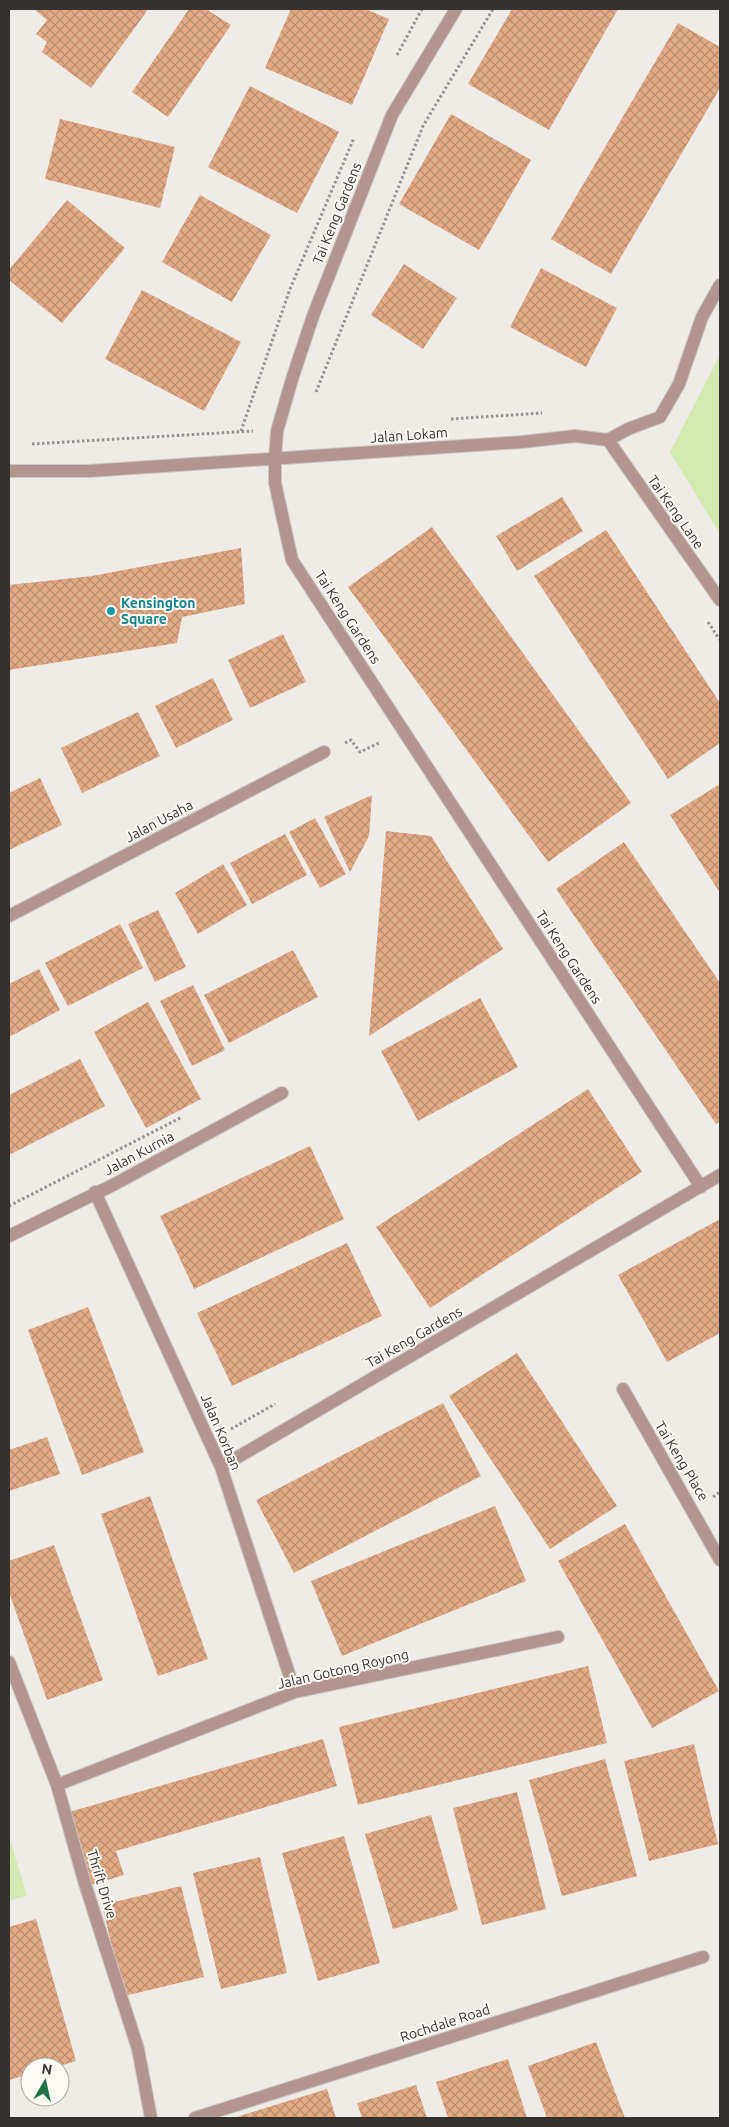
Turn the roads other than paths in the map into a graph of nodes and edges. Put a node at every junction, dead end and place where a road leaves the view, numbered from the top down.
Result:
1 (456, 9) edge
2 (720, 285) edge
3 (608, 440) junction
4 (275, 459) junction
5 (9, 471) edge
6 (720, 600) edge
7 (324, 752) road end
8 (9, 916) edge
9 (282, 1093) dead end
10 (720, 1175) edge
11 (701, 1187) junction
12 (95, 1192) junction
13 (9, 1236) edge
14 (624, 1389) dead end
15 (221, 1467) junction
16 (718, 1551) edge
17 (558, 1637) dead end
18 (9, 1662) edge
19 (295, 1692) junction
20 (57, 1785) junction
21 (703, 1957) dead end
22 (151, 2118) edge
23 (195, 2118) edge

1 - 4 street, Tai Keng Gardens
2 - 3 street
3 - 4 street, Jalan Lokam
3 - 6 street, Tai Keng Lane
4 - 5 street, Jalan Lokam
4 - 11 street, Tai Keng Gardens
7 - 8 street, Jalan Usaha
9 - 12 street, Jalan Kurnia
10 - 11 street, Tai Keng Gardens
11 - 15 street, Tai Keng Gardens
12 - 13 street, Jalan Kurnia
12 - 15 street, Jalan Korban
14 - 16 street, Tai Keng Place
15 - 19 street, Jalan Korban
17 - 19 street, Jalan Gotong Royong
18 - 20 street, Thrift Drive
19 - 20 street, Jalan Gotong Royong
20 - 22 street, Thrift Drive
21 - 23 street, Rochdale Road

